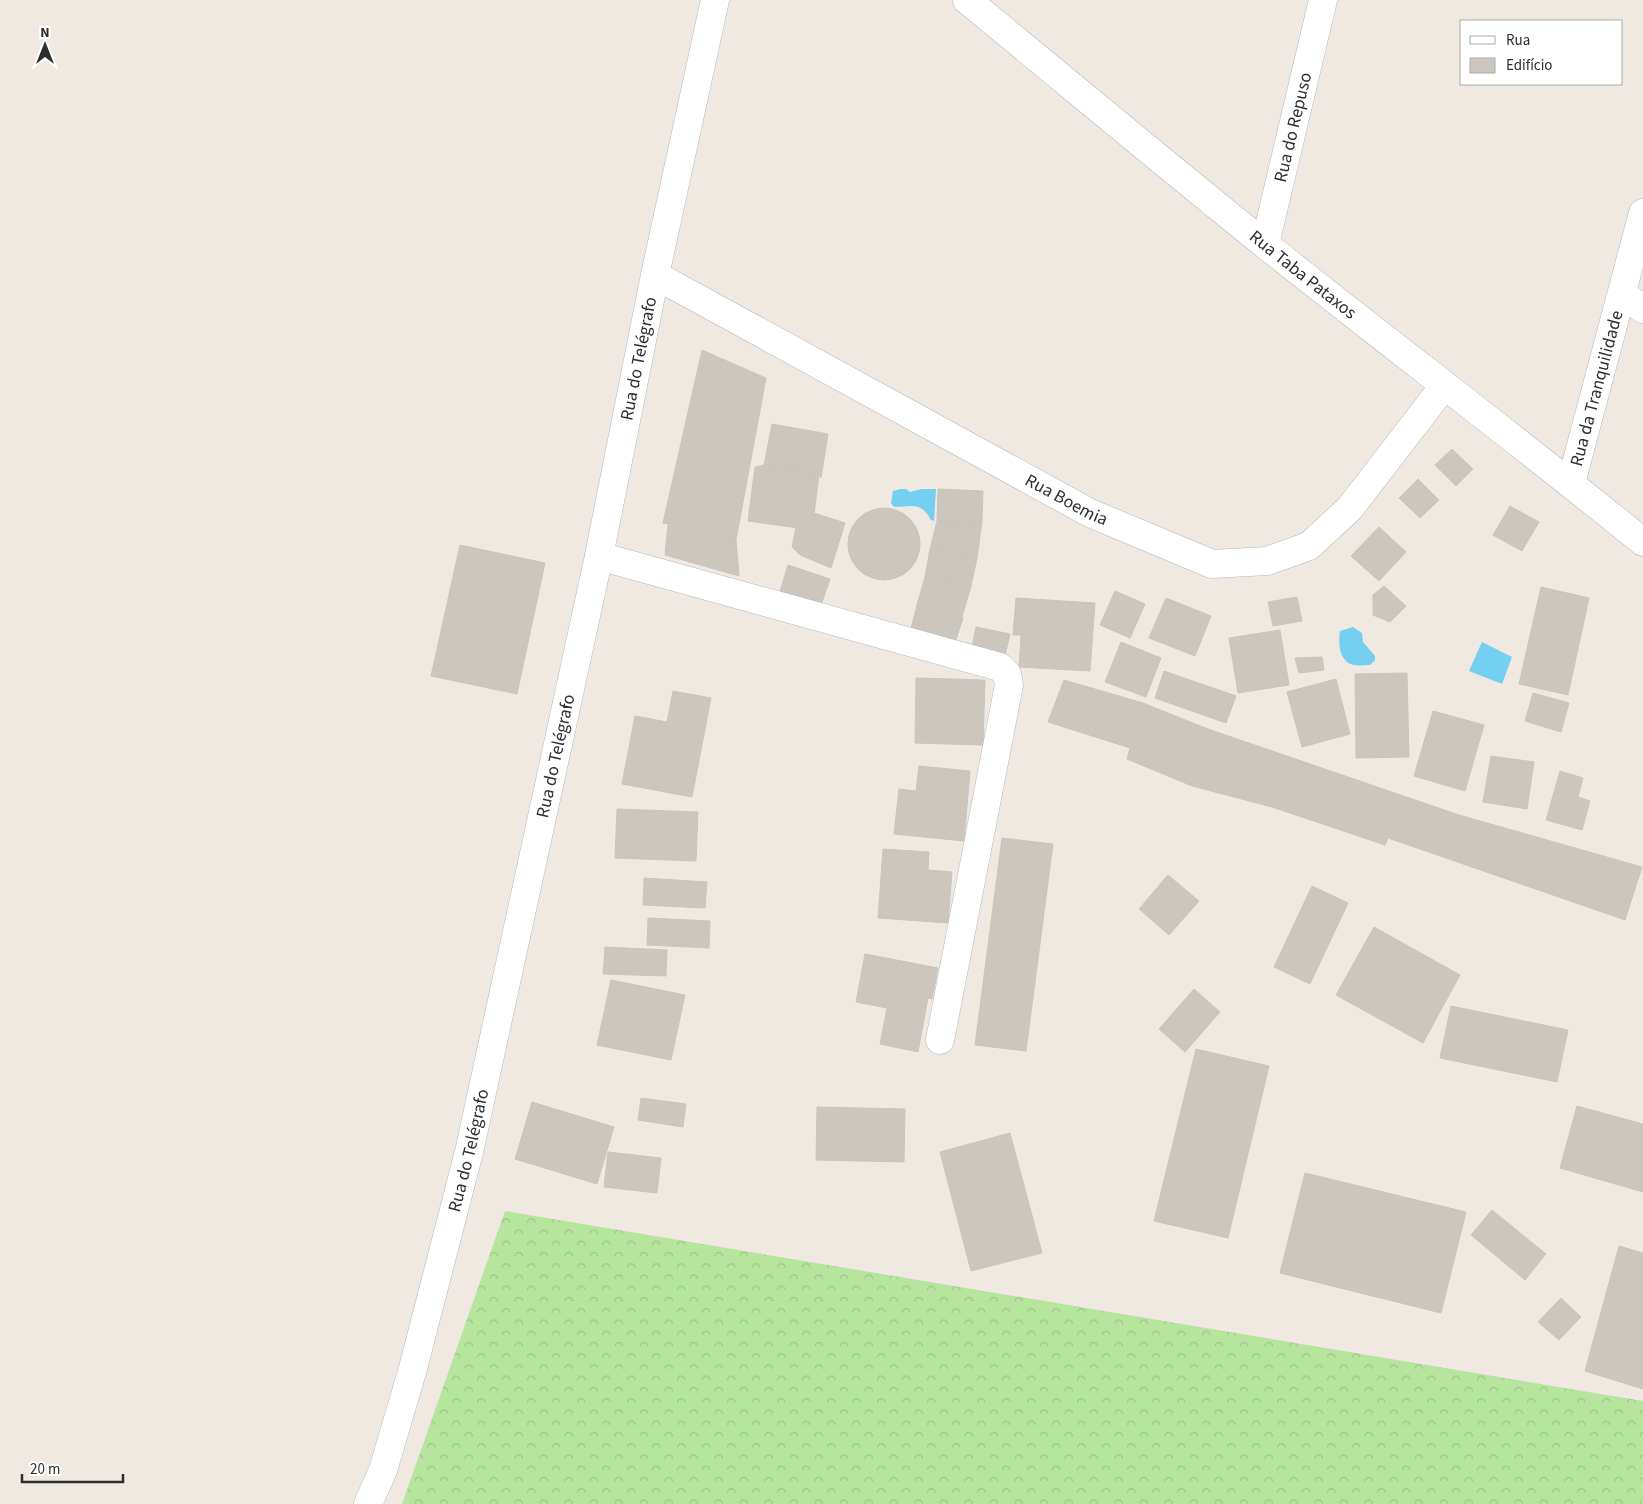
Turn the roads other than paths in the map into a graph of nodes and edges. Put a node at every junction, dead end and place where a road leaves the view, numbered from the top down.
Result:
1 (714, 0) edge
2 (967, 0) edge
3 (1317, 3) edge
4 (1643, 213) edge
5 (1265, 244) junction
6 (655, 275) junction
7 (1632, 301) edge
8 (1444, 386) junction
9 (1571, 483) junction
10 (1643, 542) edge
11 (599, 556) junction
12 (940, 1040) dead end
13 (368, 1504) edge

1 - 6 street, Rua do Telégrafo
2 - 5 street, Rua Taba Pataxos
3 - 5 street, Rua do Repuso
4 - 7 street, Rua da Tranquilidade
5 - 8 street, Rua Taba Pataxos
6 - 8 street, Rua Boemia
6 - 11 street, Rua do Telégrafo
7 - 9 street, Rua da Tranquilidade
8 - 9 street, Rua Taba Pataxos
9 - 10 street, Rua Taba Pataxos
11 - 12 street
11 - 13 street, Rua do Telégrafo

